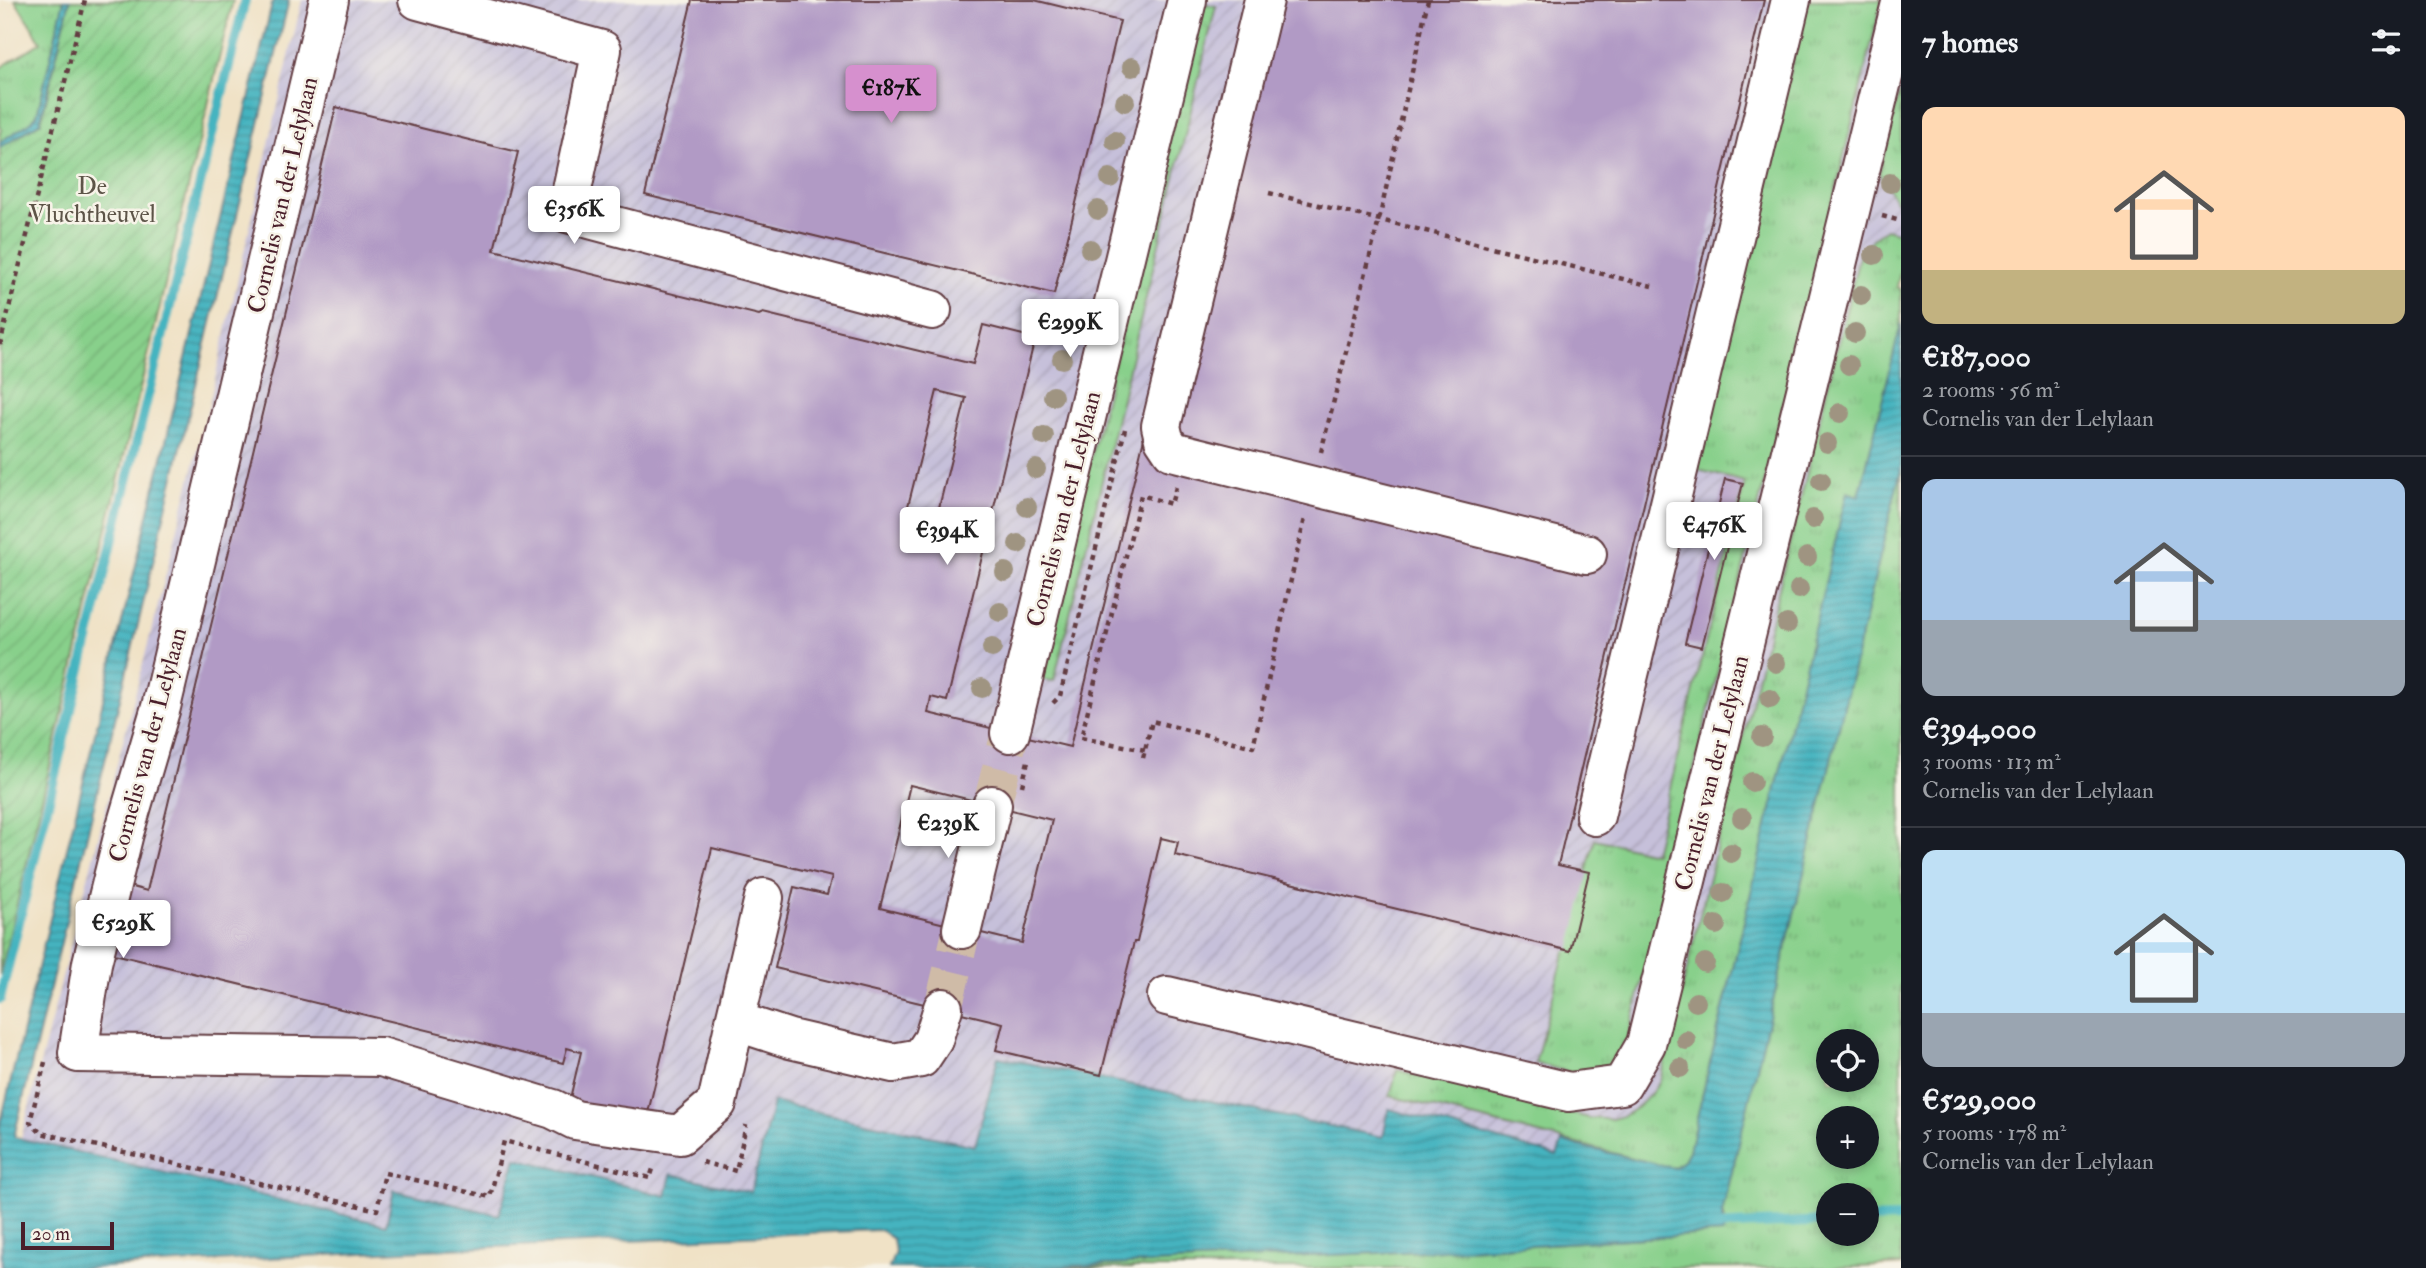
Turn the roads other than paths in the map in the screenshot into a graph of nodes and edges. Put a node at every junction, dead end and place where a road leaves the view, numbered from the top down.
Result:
1 (329, 0) edge
2 (418, 0) edge
3 (1187, 0) edge
4 (1264, 0) edge
5 (1791, 0) edge
6 (1901, 3) edge
7 (932, 310) dead end
8 (1587, 554) dead end
9 (1010, 733) tunnel mouth
10 (992, 805) tunnel mouth
11 (1595, 816) dead end
12 (764, 898) dead end
13 (962, 929) tunnel mouth
14 (1167, 996) dead end
15 (943, 1008) tunnel mouth
16 (735, 1021) junction

1 - 16 street, Cornelis van der Lelylaan
2 - 7 street
3 - 9 street, Cornelis van der Lelylaan
4 - 8 street
5 - 11 street
6 - 14 street, Cornelis van der Lelylaan
10 - 13 street
12 - 16 street, Cornelis van der Lelylaan
15 - 16 street

